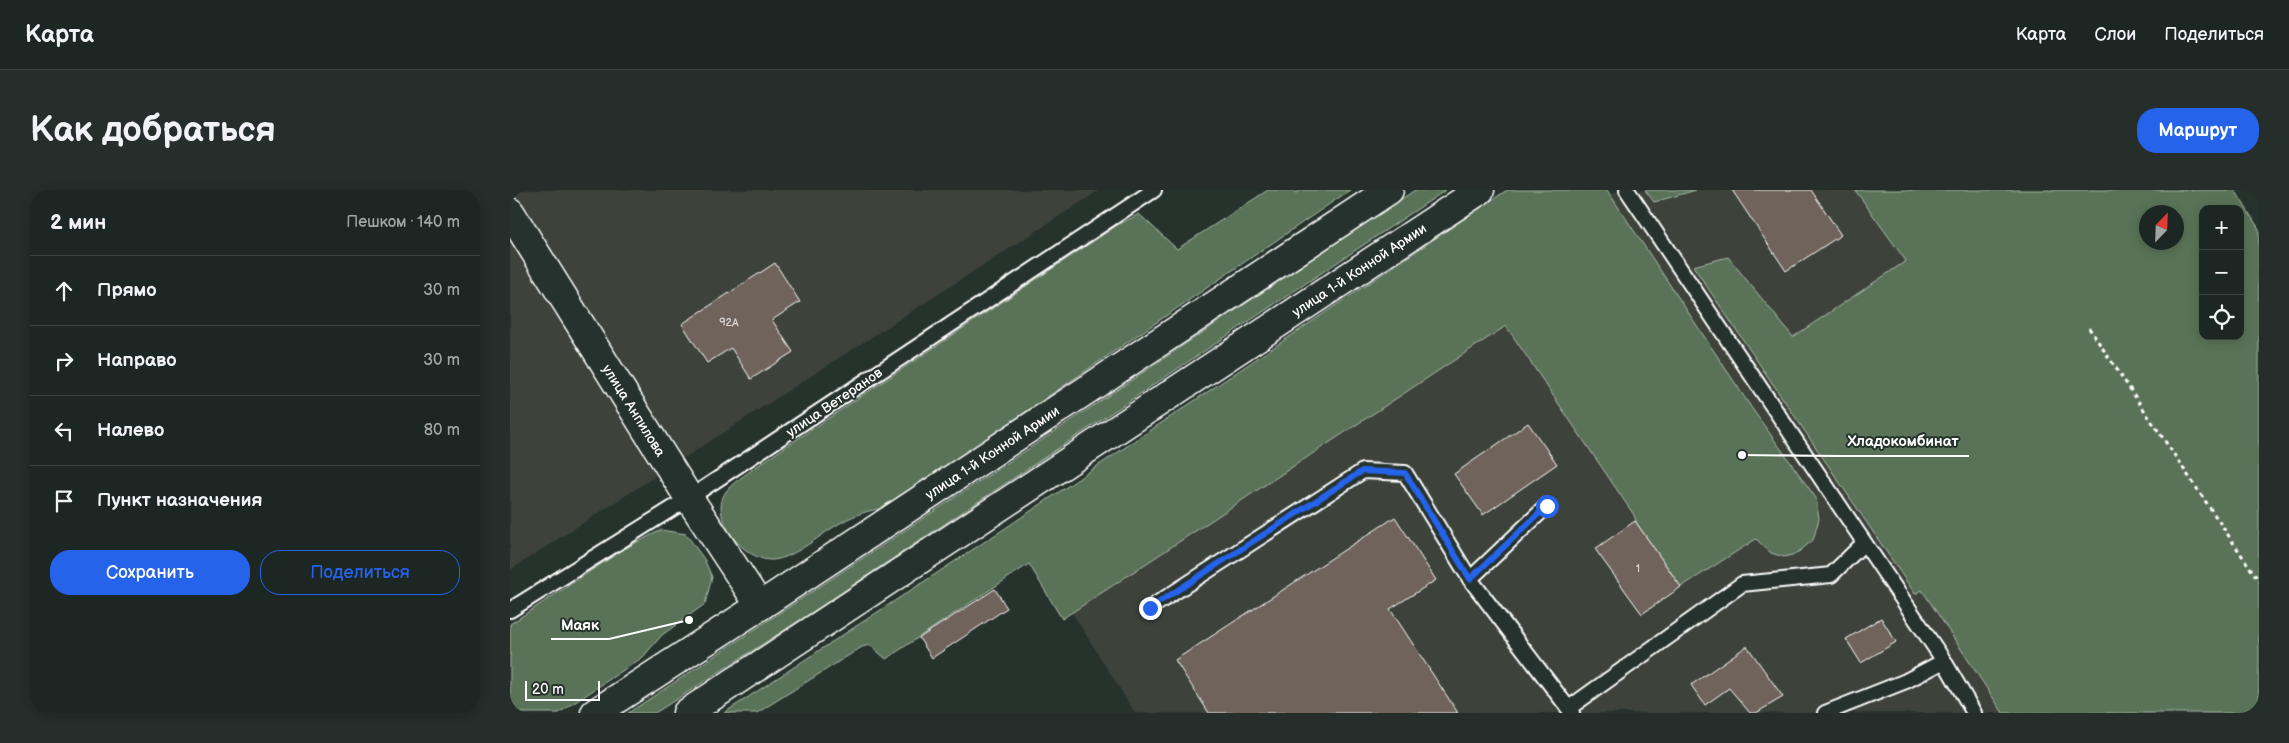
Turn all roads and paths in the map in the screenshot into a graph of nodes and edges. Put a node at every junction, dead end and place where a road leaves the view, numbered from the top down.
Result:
1 (1154, 190) edge
2 (1389, 190) edge
3 (1480, 190) edge
4 (1627, 190) edge
5 (510, 212) edge
6 (2089, 328) dead end
7 (689, 498) junction
8 (1547, 506) dead end
9 (1864, 543) junction
10 (1470, 579) junction
11 (2259, 581) edge
12 (760, 606) junction
13 (1150, 608) dead end
14 (510, 610) edge
15 (1944, 661) junction
16 (1571, 710) edge
17 (595, 713) edge
18 (687, 713) edge
19 (1825, 713) edge
20 (1974, 713) edge

1 - 7 lane, улица Ветеранов
2 - 12 main road, улица 1-й Конной Армии
3 - 18 main road, улица 1-й Конной Армии
4 - 9 lane
5 - 7 main road, улица Анпилова
6 - 11 path
7 - 12 main road, улица Анпилова
7 - 14 lane, улица Ветеранов
8 - 10 lane
9 - 15 lane
9 - 16 lane
10 - 13 lane
10 - 16 lane
12 - 17 main road, улица 1-й Конной Армии
15 - 19 lane
15 - 20 lane

